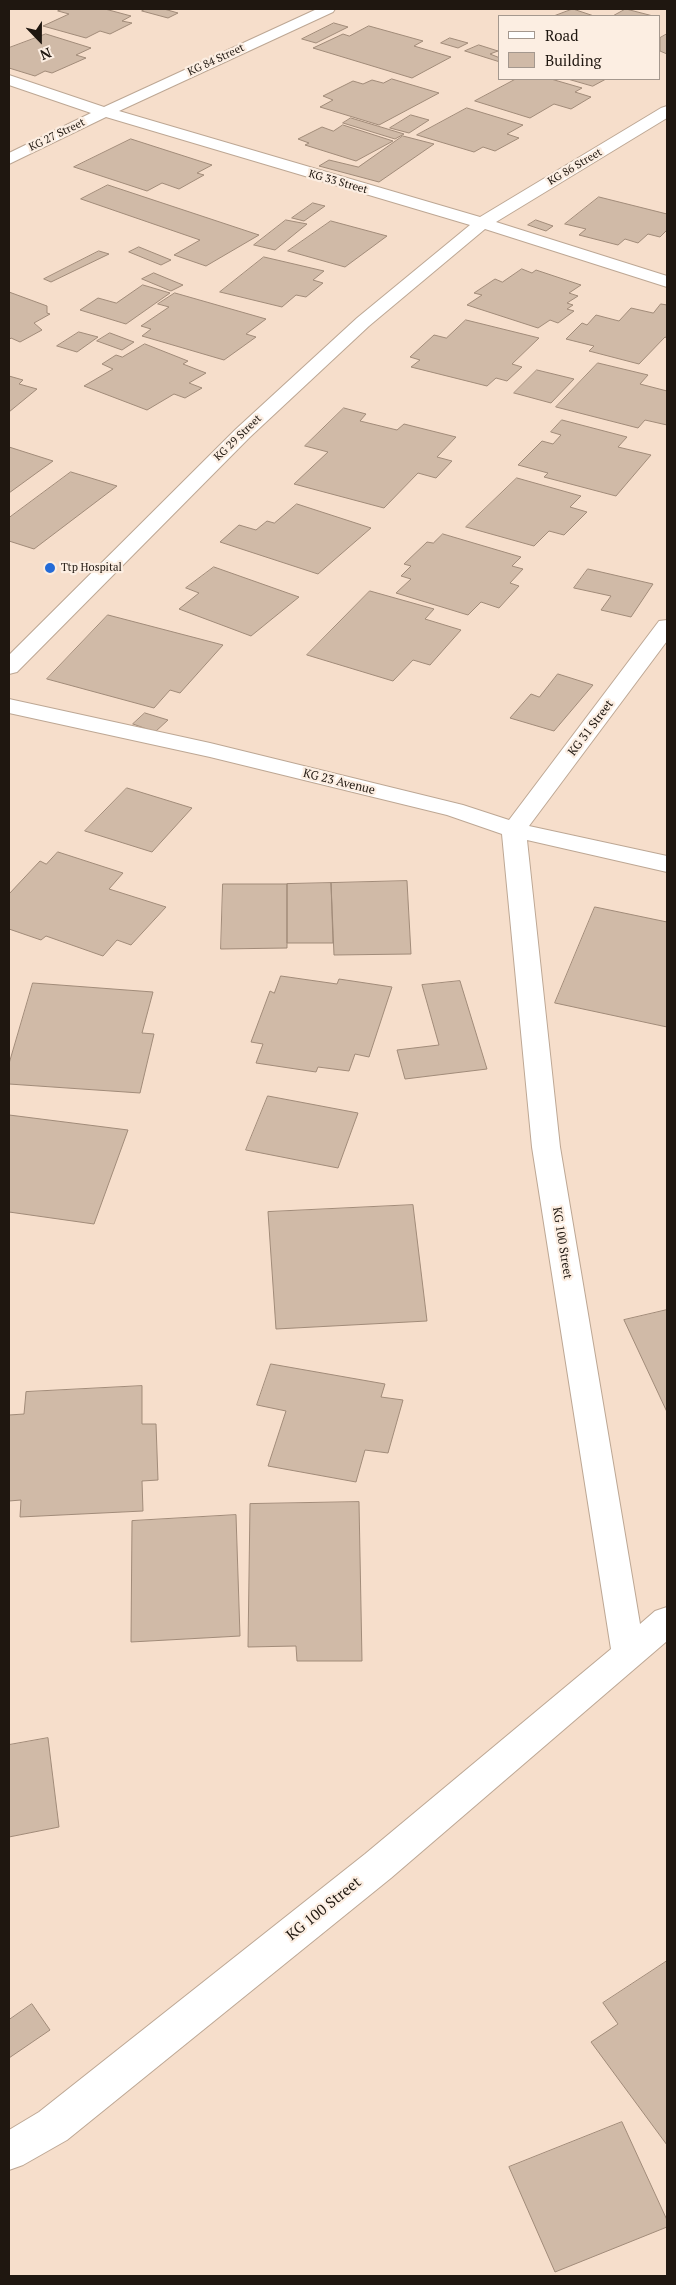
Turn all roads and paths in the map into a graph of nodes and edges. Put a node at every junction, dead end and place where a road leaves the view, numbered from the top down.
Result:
1 (328, 9) edge
2 (9, 80) edge
3 (667, 111) edge
4 (105, 112) junction
5 (9, 159) edge
6 (482, 223) junction
7 (667, 282) edge
8 (667, 626) edge
9 (9, 667) edge
10 (9, 706) edge
11 (514, 830) junction
12 (667, 864) edge
13 (667, 1622) edge
14 (628, 1653) junction
15 (9, 2151) edge

1 - 4 street, KG 84 Street
2 - 4 street, KG 33 Street
3 - 6 street, KG 86 Street
4 - 5 street, KG 27 Street
4 - 6 street, KG 33 Street
6 - 7 street, KG 33 Street
6 - 9 street, KG 29 Street
8 - 11 street, KG 31 Street
10 - 11 street, KG 23 Avenue
11 - 12 street, KG 23 Avenue
11 - 14 street, KG 100 Street
13 - 14 street, KG 100 Street
14 - 15 street, KG 100 Street

